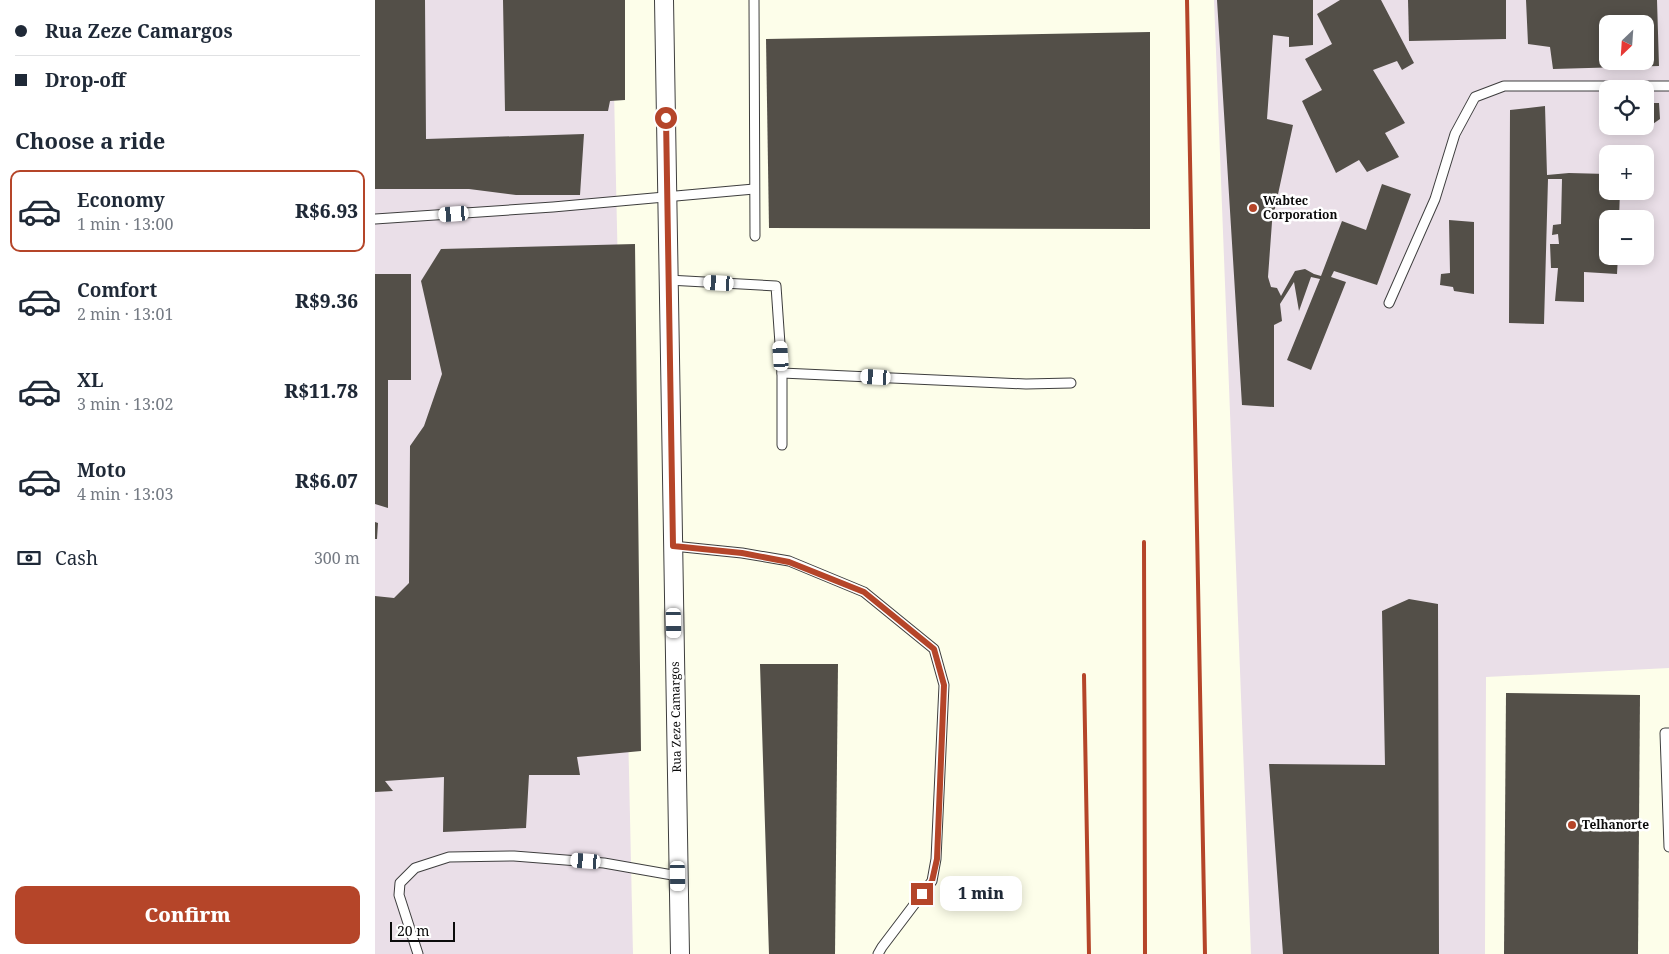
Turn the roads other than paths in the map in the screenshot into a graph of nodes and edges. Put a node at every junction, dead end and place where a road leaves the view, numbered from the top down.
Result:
1 (664, 0) edge
2 (754, 0) edge
3 (1669, 86) edge
4 (755, 188) junction
5 (667, 196) junction
6 (375, 219) edge
7 (755, 236) dead end
8 (668, 280) junction
9 (1389, 303) dead end
10 (783, 373) junction
11 (1071, 383) dead end
12 (782, 444) dead end
13 (673, 546) junction
14 (1669, 733) edge
15 (1669, 847) edge
16 (678, 876) junction
17 (418, 954) edge
18 (679, 954) edge
19 (878, 954) edge

1 - 5 street, Rua Zeze Camargos
2 - 4 lane
3 - 9 lane
4 - 5 lane
4 - 7 lane
5 - 6 lane
5 - 8 street, Rua Zeze Camargos
8 - 10 lane
8 - 13 street, Rua Zeze Camargos
10 - 11 lane
10 - 12 lane
13 - 16 street, Rua Zeze Camargos
13 - 19 lane
14 - 15 lane
16 - 17 lane
16 - 18 street, Rua Zeze Camargos

